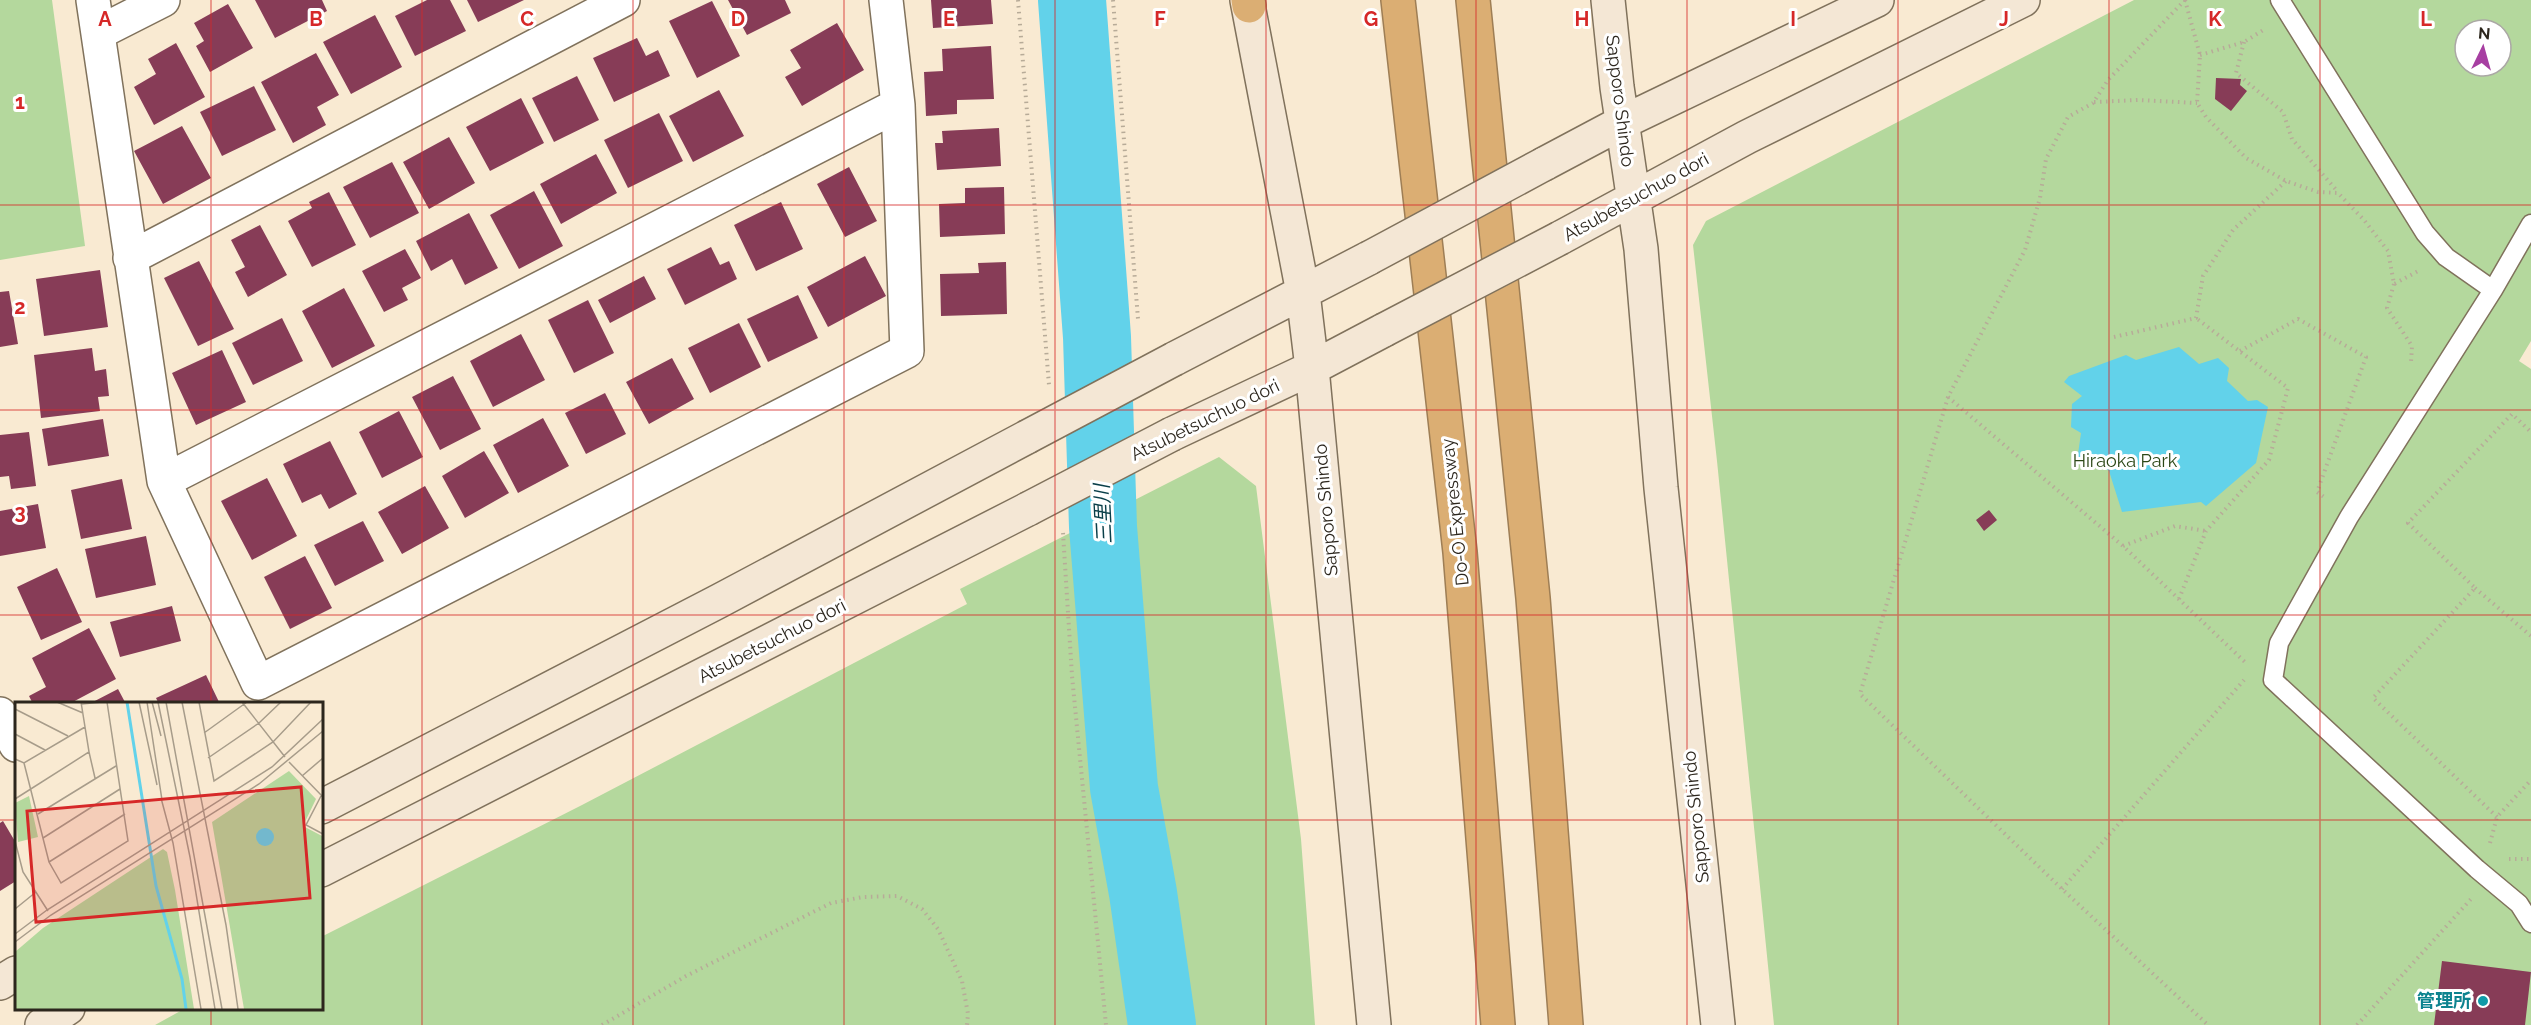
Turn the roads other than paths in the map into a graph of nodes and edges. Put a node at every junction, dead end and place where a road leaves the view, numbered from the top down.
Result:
1 (93, 0) edge
2 (163, 0) edge
3 (623, 0) edge
4 (886, 0) edge
5 (1398, 0) edge
6 (1473, 0) edge
7 (1608, 0) edge
8 (1877, 0) edge
9 (2023, 0) edge
10 (1248, 2) edge
11 (2284, 7) edge
12 (98, 33) junction
13 (898, 105) junction
14 (1623, 122) junction
15 (1633, 198) junction
16 (2531, 224) edge
17 (130, 258) junction
18 (2493, 290) junction
19 (1303, 294) junction
20 (1312, 368) junction
21 (164, 480) junction
22 (0, 714) edge
23 (15, 744) edge
24 (15, 747) edge
25 (0, 758) edge
26 (322, 806) edge
27 (322, 869) edge
28 (2531, 923) edge
29 (15, 974) edge
30 (0, 983) edge
31 (65, 1010) edge
32 (42, 1025) edge
33 (1374, 1025) edge
34 (1498, 1025) edge
35 (1566, 1025) edge
36 (1718, 1025) edge

1 - 12 street
2 - 12 street
3 - 17 street
4 - 13 street
5 - 34 highway, Do-O Expressway
6 - 35 highway
7 - 14 main road, Sapporo Shindo
8 - 14 main road
9 - 15 main road, Atsubetsuchuo dori
10 - 19 main road, Sapporo Shindo
11 - 18 lane
12 - 17 street
13 - 21 street
13 - 21 street
14 - 15 main road, Sapporo Shindo
14 - 19 main road, bridge
15 - 20 main road, Atsubetsuchuo dori, bridge
15 - 36 main road, Sapporo Shindo
16 - 18 lane
17 - 21 street
18 - 28 lane
19 - 20 main road, Sapporo Shindo
19 - 26 main road, bridge
20 - 27 main road, Atsubetsuchuo dori, bridge
20 - 33 main road, Sapporo Shindo
22 - 23 street
24 - 25 street
29 - 30 main road
31 - 32 main road

